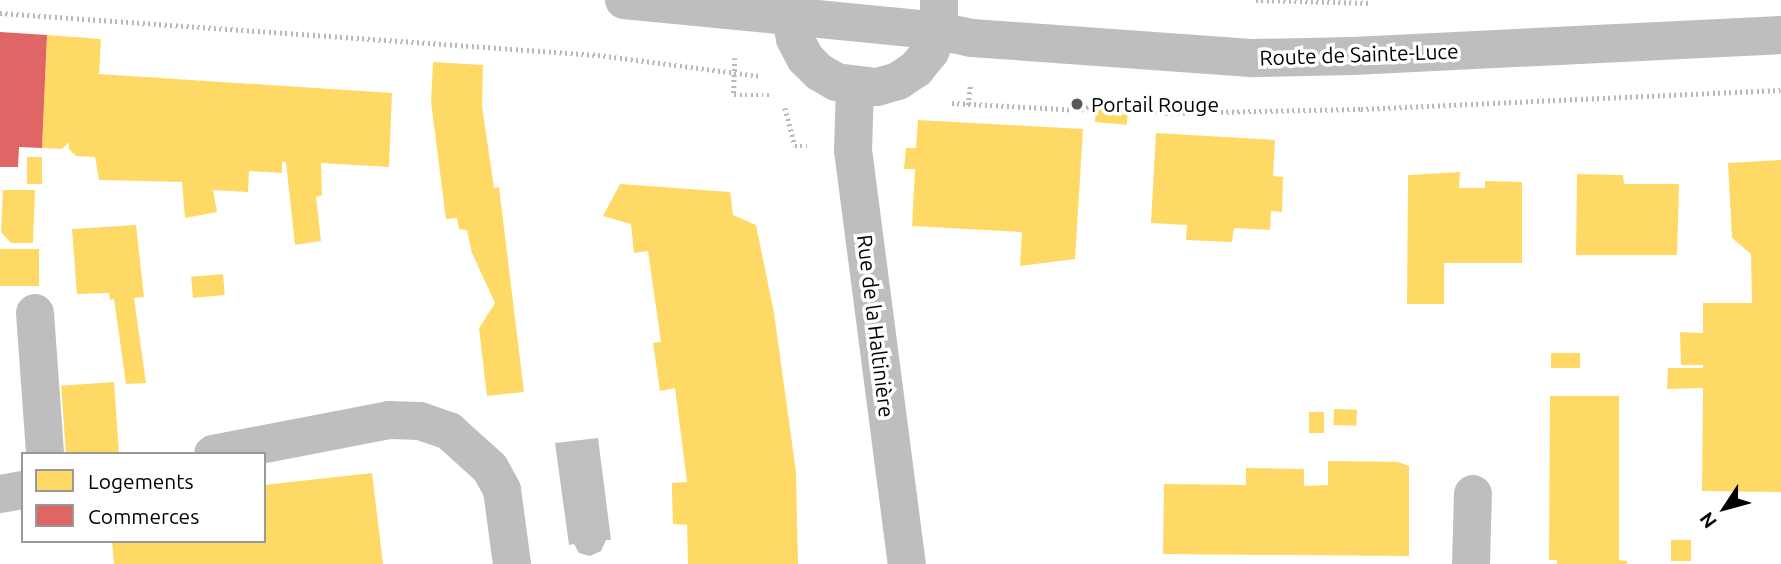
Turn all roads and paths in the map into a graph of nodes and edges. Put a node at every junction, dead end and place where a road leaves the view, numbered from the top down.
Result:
1 (624, 0) edge
2 (1256, 0) edge
3 (1381, 4) dead end
4 (791, 9) edge
5 (0, 13) edge
6 (939, 16) edge
7 (1781, 35) edge
8 (734, 73) dead end
9 (855, 87) junction
10 (1781, 90) edge
11 (968, 105) dead end
12 (35, 313) dead end
13 (45, 452) edge
14 (223, 452) edge
15 (21, 490) edge
16 (0, 494) edge
17 (1473, 494) dead end
18 (512, 564) edge
19 (907, 564) edge
20 (1471, 564) edge

1 - 4 street, Route de Sainte-Luce
2 - 3 path
4 - 6 street, Route de Sainte-Luce
4 - 9 street
5 - 8 path
6 - 7 street, Route de Sainte-Luce
6 - 9 street
9 - 19 street, Rue de la Haltinière
10 - 11 path
12 - 13 street
14 - 18 street
15 - 16 street
17 - 20 street

